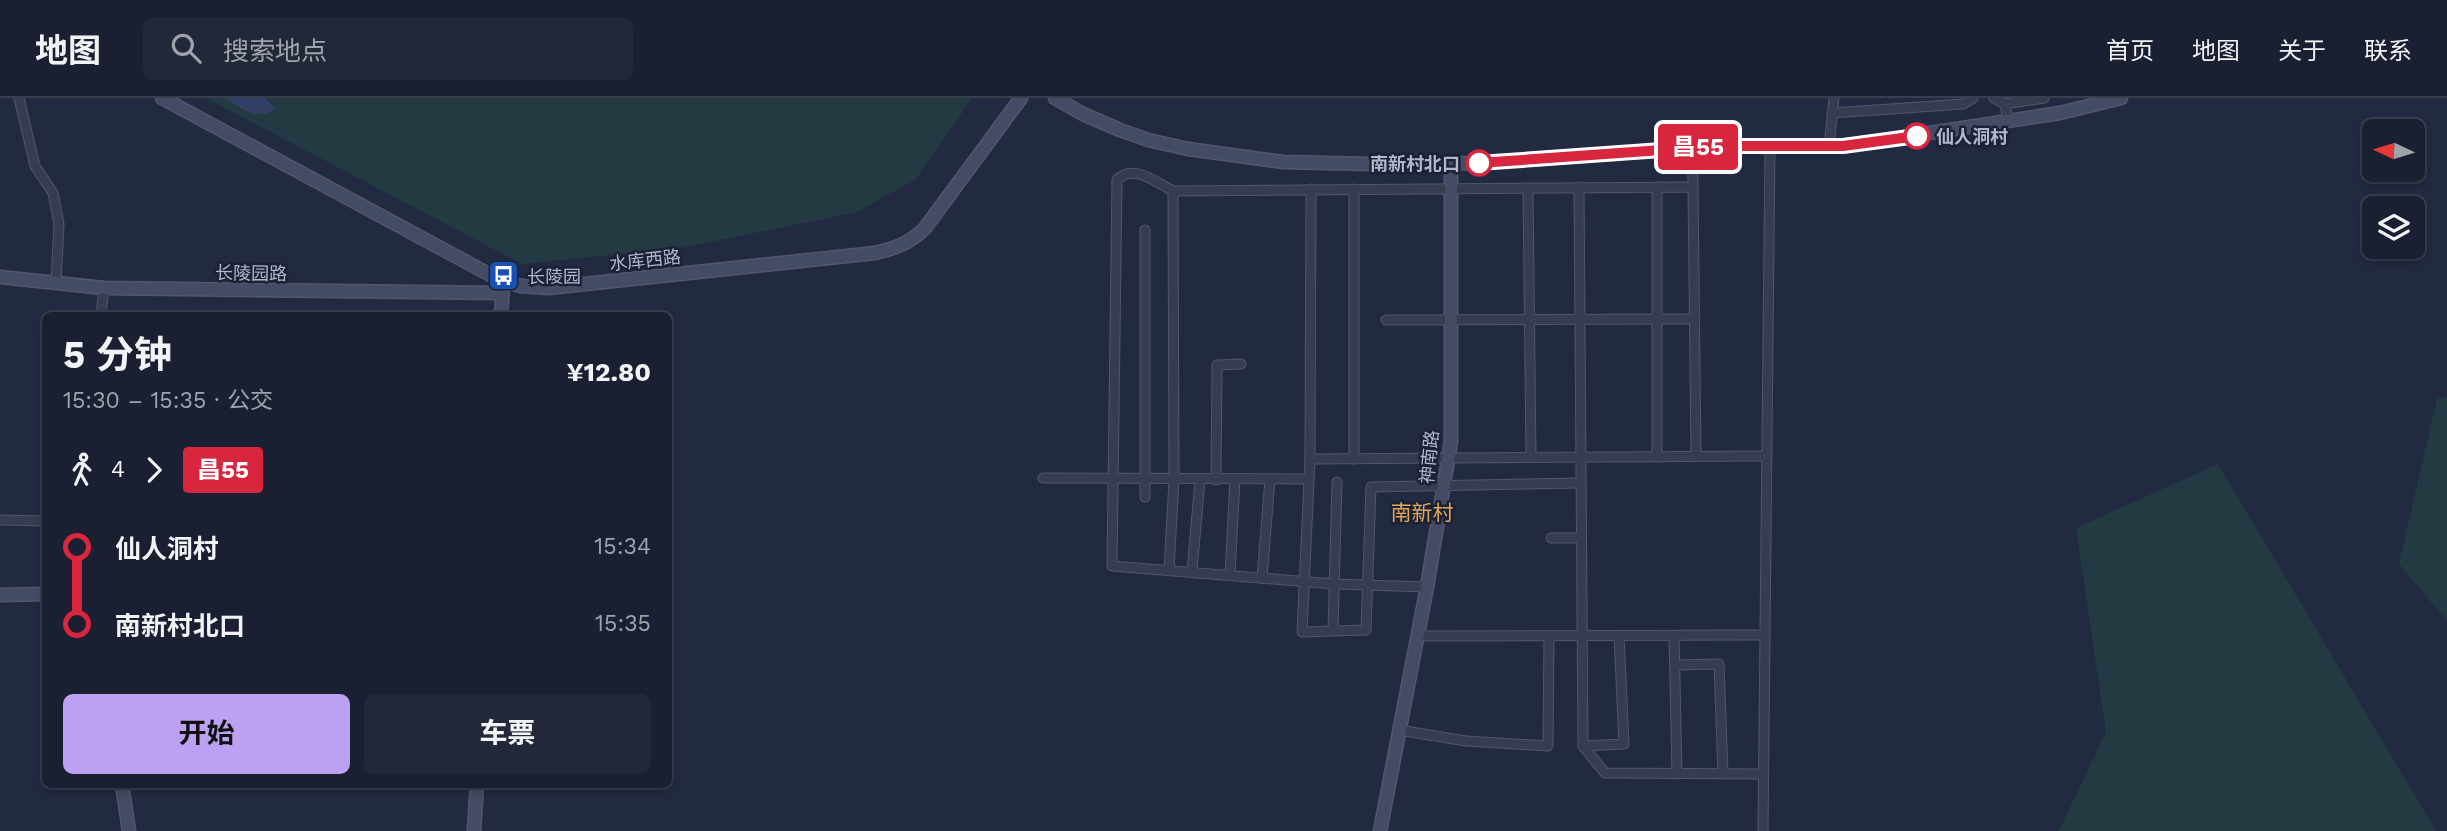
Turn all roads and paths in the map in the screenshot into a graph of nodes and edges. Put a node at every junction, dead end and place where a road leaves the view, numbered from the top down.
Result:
1 (19, 98) edge
2 (162, 98) edge
3 (1021, 98) edge
4 (1055, 98) edge
5 (1834, 98) edge
6 (1973, 98) edge
7 (1994, 98) edge
8 (2044, 98) edge
9 (2121, 98) edge
10 (2005, 104) junction
11 (1832, 113) junction
12 (2008, 121) junction
13 (1770, 146) junction
14 (1693, 147) junction
15 (1829, 147) junction
16 (1451, 164) junction
17 (1579, 187) junction
18 (1657, 187) junction
19 (1693, 187) junction
20 (1450, 188) junction
21 (1528, 188) junction
22 (1354, 189) junction
23 (1311, 190) junction
24 (1173, 191) junction
25 (1145, 230) dead end
26 (0, 277) edge
27 (56, 283) junction
28 (503, 287) junction
29 (104, 288) junction
30 (101, 312) edge
31 (501, 312) edge
32 (1657, 319) junction
33 (1695, 319) junction
34 (1386, 320) dead end
35 (1451, 320) junction
36 (1530, 320) junction
37 (1580, 320) junction
38 (1241, 364) dead end
39 (1766, 456) junction
40 (1531, 457) junction
41 (1580, 457) junction
42 (1657, 457) junction
43 (1696, 457) junction
44 (1354, 458) junction
45 (1449, 458) junction
46 (1310, 459) junction
47 (1043, 478) dead end
48 (1113, 479) junction
49 (1145, 479) junction
50 (1270, 479) junction
51 (1307, 479) junction
52 (1174, 480) junction
53 (1200, 480) junction
54 (1216, 480) junction
55 (1235, 480) junction
56 (1336, 482) dead end
57 (1580, 483) junction
58 (1445, 485) junction
59 (1145, 497) dead end
60 (0, 520) edge
61 (42, 521) edge
62 (1551, 538) dead end
63 (1581, 538) junction
64 (1169, 570) junction
65 (1192, 572) junction
66 (1230, 575) junction
67 (1262, 578) junction
68 (1303, 582) junction
69 (1334, 584) junction
70 (1368, 586) junction
71 (1427, 587) junction
72 (42, 594) edge
73 (0, 595) edge
74 (1333, 631) junction
75 (1765, 635) junction
76 (1417, 636) junction
77 (1549, 636) junction
78 (1582, 636) junction
79 (1619, 636) junction
80 (1674, 636) junction
81 (1675, 665) junction
82 (1399, 730) junction
83 (1583, 746) junction
84 (1677, 774) junction
85 (1723, 774) junction
86 (1763, 774) junction
87 (123, 788) edge
88 (477, 788) edge
89 (129, 831) edge
90 (474, 831) edge
91 (1380, 831) edge
92 (1763, 831) edge

1 - 27 street
2 - 28 street, 水库西路
3 - 28 street, 水库西路
4 - 16 street
5 - 11 street
6 - 11 street
7 - 10 street
8 - 10 street
9 - 12 street
10 - 12 street
11 - 15 street
12 - 15 street
13 - 14 street
13 - 15 street
13 - 39 street
14 - 16 street
14 - 19 street
16 - 20 street, 神南路
17 - 18 street
17 - 21 street
17 - 37 street
18 - 19 street
18 - 32 street
19 - 33 street
20 - 21 street
20 - 22 street
20 - 35 street, 神南路
21 - 36 street
22 - 23 street
22 - 44 street
23 - 24 street
23 - 46 street
24 - 48 street
24 - 52 street
25 - 49 street
26 - 27 street, 长陵园路
27 - 29 street, 长陵园路
28 - 29 street, 长陵园路
28 - 31 street
29 - 30 street
32 - 33 street
32 - 37 street
32 - 42 street
33 - 43 street
34 - 35 street
35 - 36 street
35 - 45 street, 神南路
36 - 37 street
36 - 40 street
37 - 41 street
38 - 54 street
39 - 43 street
39 - 75 street
40 - 41 street
40 - 45 street
41 - 42 street
41 - 57 street
42 - 43 street
44 - 45 street
44 - 46 street
45 - 58 street, 神南路
46 - 51 street
47 - 48 street
48 - 49 street
48 - 64 street
49 - 52 street
49 - 59 street
50 - 51 street
50 - 55 street
50 - 67 street
51 - 68 street
52 - 53 street
52 - 64 street
53 - 54 street
53 - 65 street
54 - 55 street
55 - 66 street
56 - 69 street
57 - 58 street
57 - 63 street
58 - 70 street
58 - 71 street, 神南路
60 - 61 street
62 - 63 street
63 - 78 street
64 - 65 street
65 - 66 street
66 - 67 street
67 - 68 street
68 - 69 street
68 - 74 street
69 - 70 street
69 - 74 street
70 - 71 street
70 - 74 street
71 - 76 street, 神南路
72 - 73 street
75 - 80 street
75 - 86 street
76 - 77 street
76 - 82 street, 神南路
77 - 78 street
77 - 82 street
78 - 79 street
78 - 83 street
79 - 80 street
79 - 83 street
80 - 81 street
81 - 84 street
81 - 85 street
82 - 91 street, 神南路
83 - 84 street
84 - 85 street
85 - 86 street
86 - 92 street
87 - 89 street
88 - 90 street

